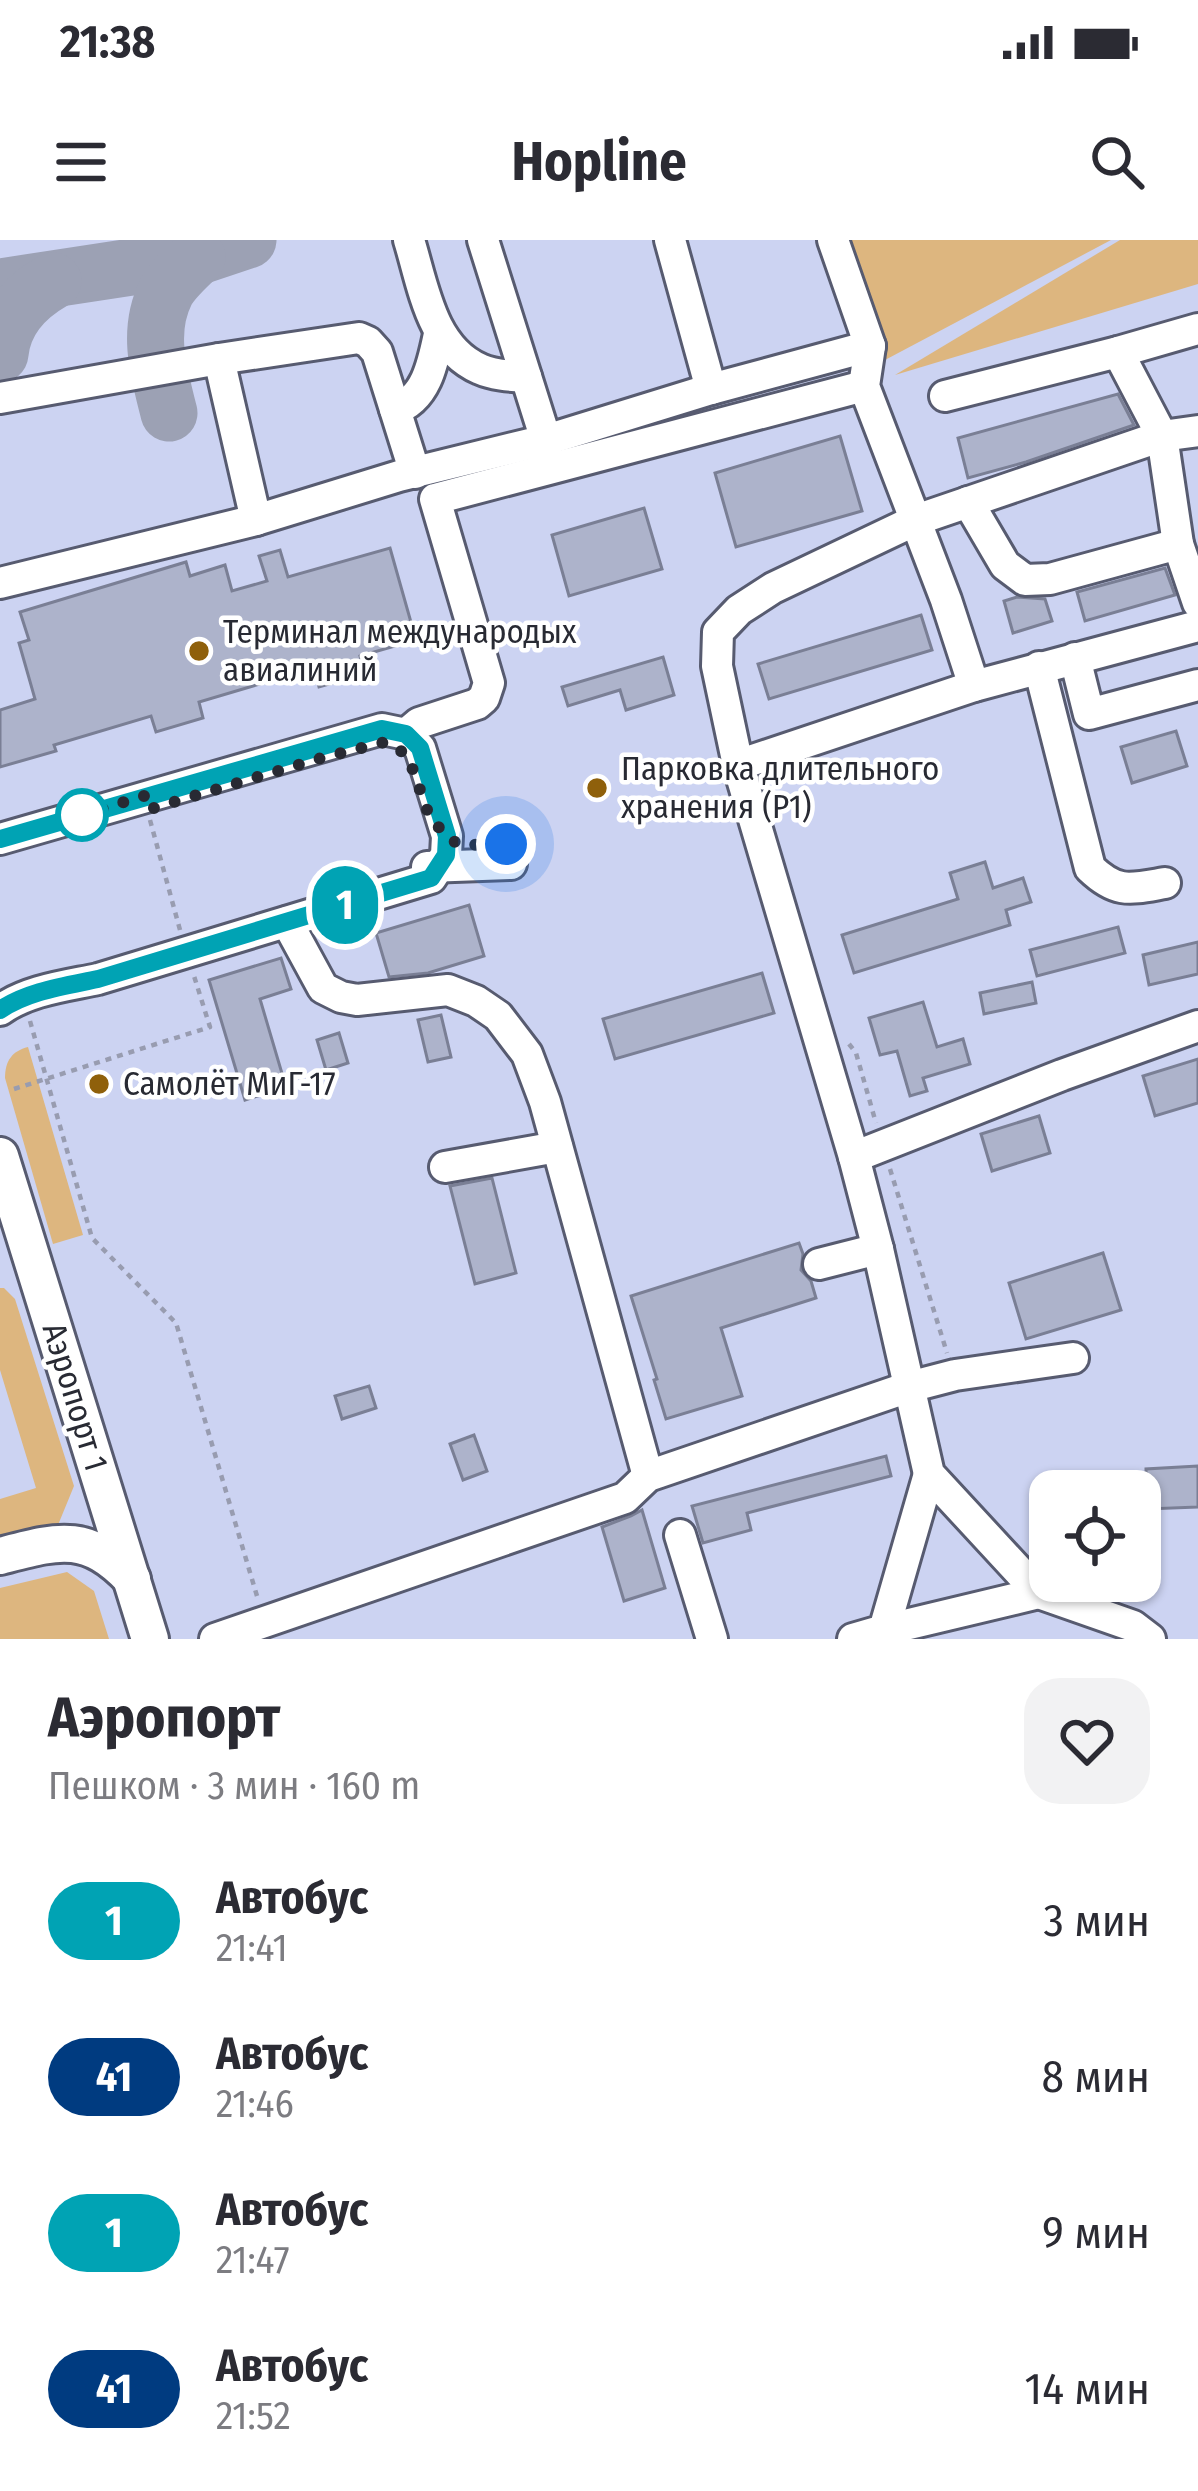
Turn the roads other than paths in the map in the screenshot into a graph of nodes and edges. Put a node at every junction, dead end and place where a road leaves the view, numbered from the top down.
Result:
1 (409, 240) edge
2 (483, 240) edge
3 (670, 240) edge
4 (833, 240) edge
5 (1198, 328) edge
6 (439, 334) junction
7 (870, 346) junction
8 (1118, 352) junction
9 (219, 358) junction
10 (526, 377) junction
11 (863, 386) junction
12 (711, 389) junction
13 (945, 396) dead end
14 (0, 398) edge
15 (395, 409) junction
16 (1198, 431) edge
17 (1162, 436) junction
18 (546, 440) junction
19 (415, 473) junction
20 (968, 502) junction
21 (256, 520) junction
22 (916, 520) junction
23 (1178, 544) junction
24 (0, 583) edge
25 (1198, 603) edge
26 (1198, 626) edge
27 (1075, 658) junction
28 (1039, 667) junction
29 (974, 686) junction
30 (1198, 686) edge
31 (406, 734) junction
32 (738, 765) junction
33 (439, 826) junction
34 (0, 839) edge
35 (0, 854) edge
36 (438, 870) junction
37 (1165, 883) dead end
38 (287, 922) junction
39 (185, 945) junction
40 (22, 1000) edge
41 (1198, 1026) edge
42 (556, 1147) junction
43 (0, 1156) edge
44 (854, 1157) junction
45 (445, 1168) dead end
46 (878, 1249) junction
47 (819, 1264) dead end
48 (1072, 1358) dead end
49 (909, 1387) junction
50 (929, 1474) junction
51 (648, 1476) junction
52 (680, 1535) dead end
53 (0, 1556) edge
54 (132, 1579) junction
55 (1029, 1582) edge
56 (1029, 1595) edge
57 (1065, 1602) edge
58 (884, 1630) junction
59 (150, 1639) edge
60 (215, 1639) edge
61 (712, 1639) edge
62 (853, 1639) edge
63 (1150, 1639) edge

1 - 6 lane
2 - 10 lane
3 - 12 lane
4 - 7 lane
5 - 8 lane
6 - 10 lane
6 - 15 lane
7 - 11 lane
7 - 12 lane
8 - 13 lane
8 - 17 lane
9 - 14 lane
9 - 15 lane
9 - 21 lane
10 - 18 lane
11 - 22 lane
11 - 31 lane
12 - 18 lane
15 - 19 lane
16 - 17 lane
17 - 20 lane
17 - 23 lane
18 - 19 lane
19 - 21 lane
20 - 22 lane
20 - 23 lane
21 - 24 lane
22 - 29 lane
22 - 32 lane
23 - 25 lane
26 - 27 lane
27 - 28 lane
27 - 30 lane
28 - 29 lane
28 - 37 lane
29 - 32 lane
31 - 33 lane
31 - 34 lane
32 - 44 lane
33 - 35 lane
33 - 36 lane
33 - 36 lane
36 - 38 lane
36 - 39 lane
38 - 39 lane
38 - 42 lane
39 - 40 lane
41 - 44 lane
42 - 45 lane
42 - 51 lane
43 - 54 main road, Аэропорт 1
44 - 46 lane
46 - 47 lane
46 - 49 lane
48 - 49 lane
49 - 50 lane
49 - 51 lane
50 - 55 lane
50 - 58 lane
51 - 60 lane
52 - 61 lane
53 - 54 main road
54 - 59 main road, Аэропорт 1
56 - 58 lane
57 - 63 lane
58 - 62 lane

